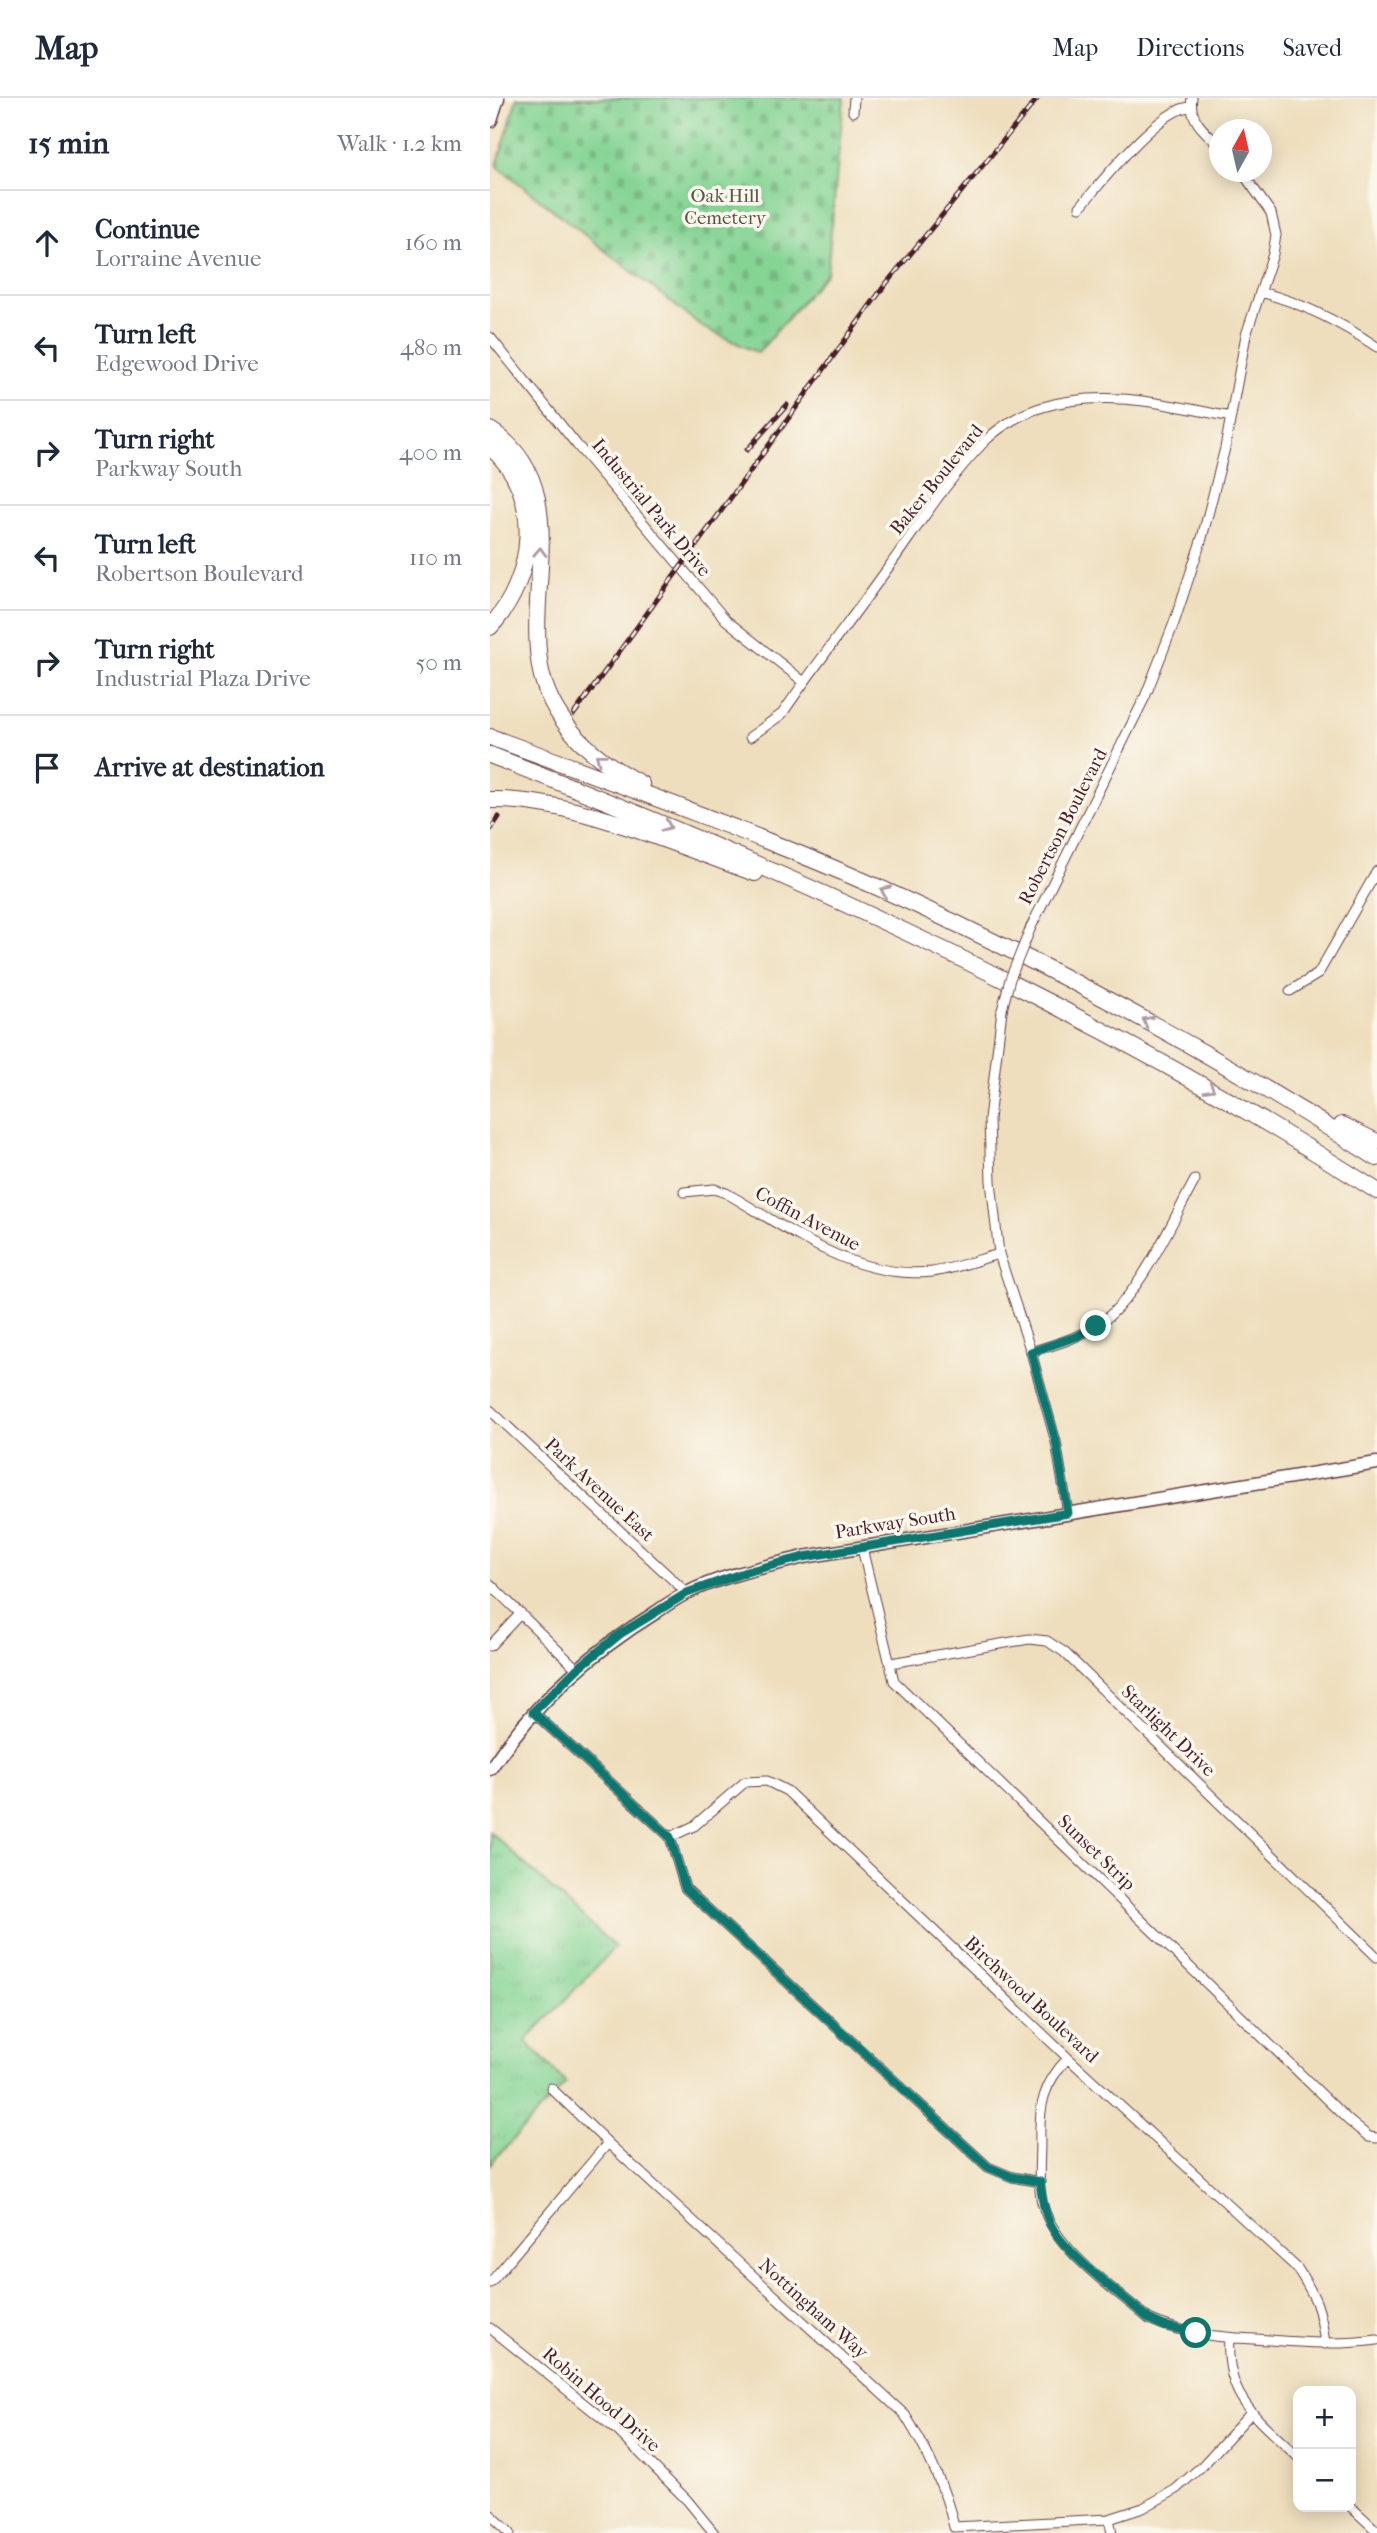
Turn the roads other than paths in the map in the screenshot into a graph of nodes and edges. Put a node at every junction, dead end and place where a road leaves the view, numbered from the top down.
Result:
1 (496, 98) edge
2 (854, 98) edge
3 (1192, 102) edge
4 (853, 112) dead end
5 (490, 120) edge
6 (1209, 135) edge
7 (1250, 182) edge
8 (1080, 207) dead end
9 (1260, 292) junction
10 (490, 337) edge
11 (1377, 347) edge
12 (1231, 417) junction
13 (490, 430) edge
14 (490, 447) edge
15 (490, 627) edge
16 (804, 682) junction
17 (490, 737) edge
18 (750, 737) dead end
19 (490, 755) edge
20 (490, 800) edge
21 (725, 825) junction
22 (1377, 871) edge
23 (879, 917) junction
24 (1290, 991) dead end
25 (1206, 1054) junction
26 (1377, 1142) edge
27 (1377, 1158) edge
28 (1195, 1180) dead end
29 (1377, 1191) edge
30 (684, 1192) dead end
31 (999, 1254) junction
32 (1031, 1352) junction
33 (490, 1410) edge
34 (1377, 1463) edge
35 (1068, 1513) junction
36 (862, 1548) junction
37 (490, 1584) edge
38 (687, 1593) junction
39 (521, 1613) junction
40 (490, 1646) edge
41 (891, 1663) junction
42 (577, 1669) junction
43 (533, 1712) junction
44 (490, 1769) edge
45 (670, 1837) junction
46 (1377, 1958) edge
47 (1068, 2057) junction
48 (551, 2088) dead end
49 (1377, 2138) edge
50 (608, 2144) junction
51 (1040, 2182) junction
52 (490, 2283) edge
53 (490, 2328) edge
54 (1229, 2338) junction
55 (1377, 2340) edge
56 (1325, 2344) junction
57 (1251, 2413) junction
58 (1293, 2453) edge
59 (1356, 2512) edge
60 (490, 2514) edge
61 (1109, 2519) junction
62 (1377, 2531) edge
63 (510, 2533) edge
64 (713, 2533) edge
65 (1112, 2533) edge

1 - 5 main road
2 - 4 street
3 - 6 street
3 - 8 street
7 - 9 street, Robertson Boulevard
9 - 11 street
9 - 12 street, Robertson Boulevard
10 - 16 street, Industrial Park Drive
12 - 16 street, Baker Boulevard
12 - 31 street, Robertson Boulevard, bridge
21 -> 13 highway
14 - 15 highway
16 - 18 street, Baker Boulevard
17 - 21 highway
19 -> 23 highway
20 - 23 highway
25 -> 21 highway
22 - 24 street
23 -> 29 highway
25 - 26 highway
25 - 27 highway
28 - 32 street
30 - 31 street, Coffin Avenue
31 - 32 street, Robertson Boulevard
32 - 35 street, Robertson Boulevard
33 - 38 street, Park Avenue East
34 - 35 main road, Parkway South
35 - 36 main road, Parkway South
36 - 38 main road, Parkway South
36 - 41 street, Sunset Strip
37 - 39 street
38 - 42 main road, Parkway South
39 - 40 street
39 - 42 street
41 - 46 street, Starlight Drive
41 - 49 street, Sunset Strip
42 - 43 main road, Parkway South
43 - 44 main road, Parkway South
43 - 45 street
45 - 47 street, Birchwood Boulevard
45 - 51 street
47 - 51 street
47 - 56 street, Birchwood Boulevard
48 - 50 street, Nottingham Way
50 - 52 street
50 - 61 street, Nottingham Way
51 - 54 street
53 - 64 street, Robin Hood Drive
54 - 56 street
54 - 57 street
55 - 56 street
57 - 58 street
57 - 61 street
59 - 62 street
60 - 63 street
61 - 65 street

